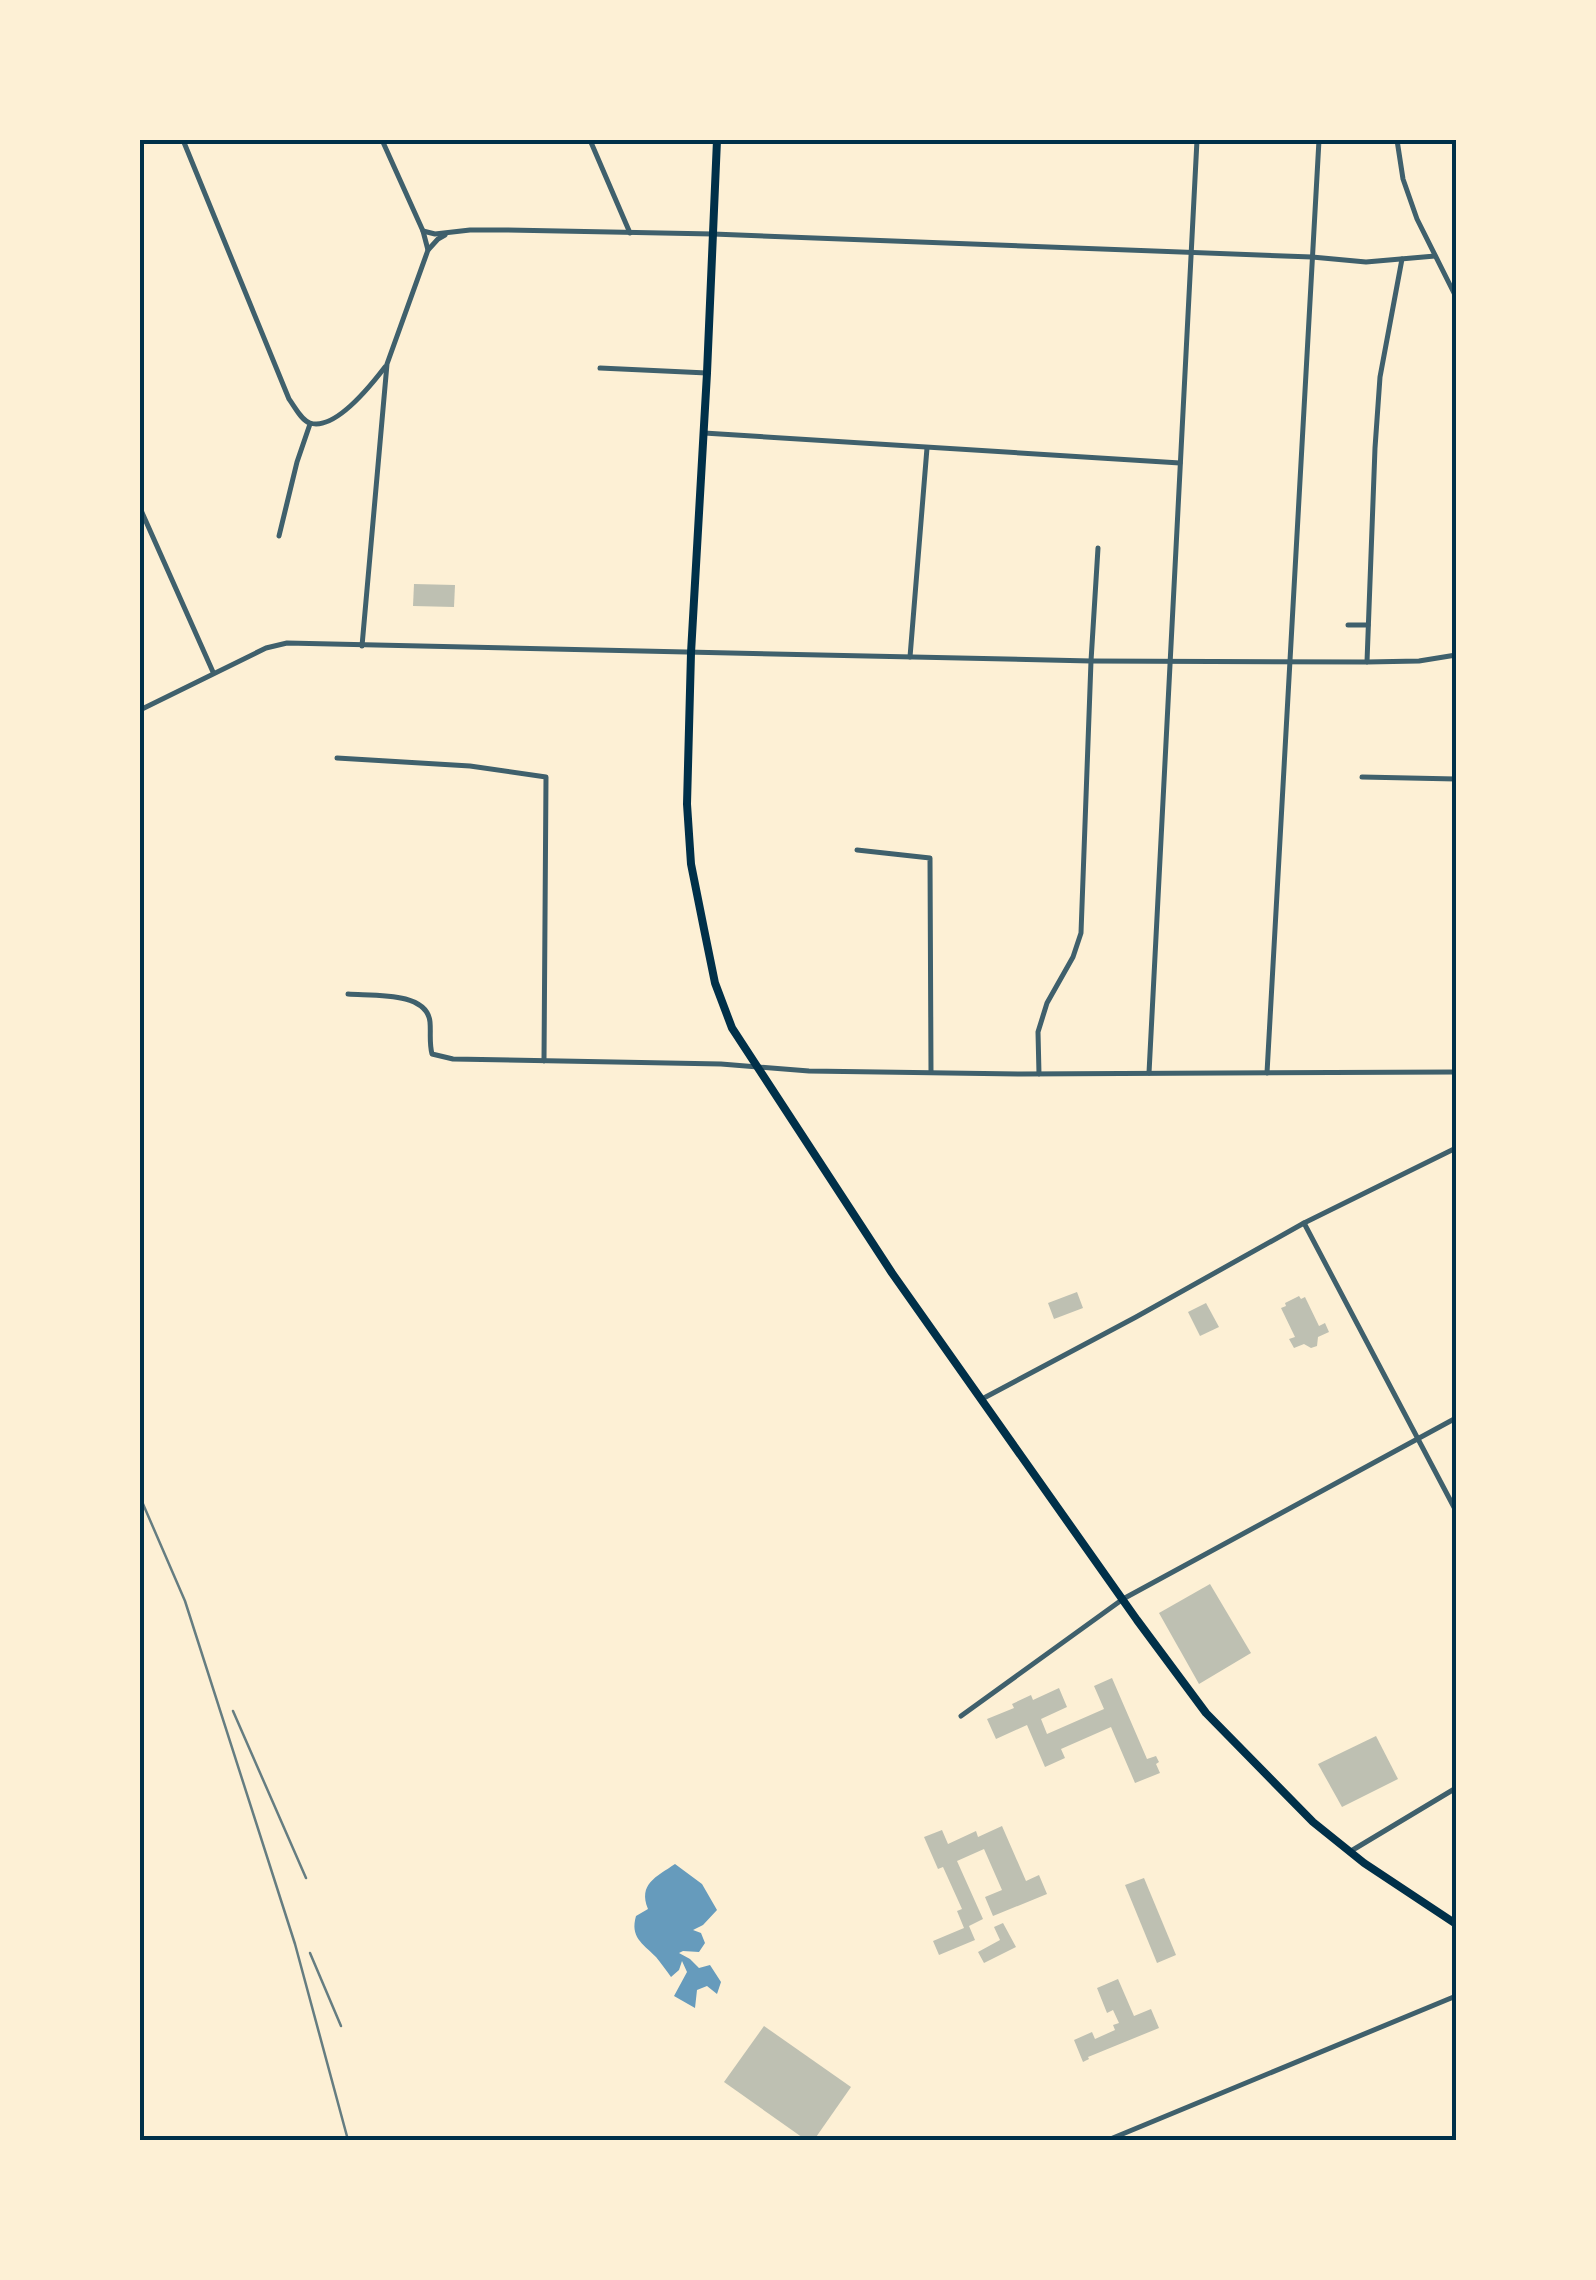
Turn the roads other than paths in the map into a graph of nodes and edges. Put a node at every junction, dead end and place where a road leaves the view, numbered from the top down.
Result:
1 (183, 140) edge
2 (382, 140) edge
3 (590, 140) edge
4 (717, 140) edge
5 (1197, 140) edge
6 (1318, 140) edge
7 (1396, 140) edge
8 (423, 231) junction
9 (451, 233) junction
10 (630, 233) junction
11 (713, 234) junction
12 (428, 250) junction
13 (1192, 254) junction
14 (1435, 256) junction
15 (1312, 257) junction
16 (1402, 259) junction
17 (1456, 297) edge
18 (387, 364) junction
19 (600, 368) dead end
20 (708, 373) junction
21 (368, 390) junction
22 (384, 401) junction
23 (310, 423) junction
24 (704, 433) junction
25 (927, 448) junction
26 (1180, 463) junction
27 (140, 508) edge
28 (280, 536) dead end
29 (1098, 548) dead end
30 (1348, 625) dead end
31 (1368, 625) junction
32 (362, 646) junction
33 (691, 653) junction
34 (1456, 655) edge
35 (910, 657) junction
36 (1170, 660) junction
37 (1090, 661) junction
38 (1288, 662) junction
39 (1367, 662) junction
40 (213, 672) junction
41 (140, 710) edge
42 (337, 758) dead end
43 (1456, 779) edge
44 (858, 850) dead end
45 (348, 994) dead end
46 (544, 1060) junction
47 (756, 1066) junction
48 (931, 1072) junction
49 (1456, 1072) edge
50 (1149, 1073) junction
51 (1267, 1073) junction
52 (1039, 1074) junction
53 (1456, 1148) edge
54 (1304, 1223) junction
55 (980, 1400) junction
56 (1456, 1418) edge
57 (1418, 1438) junction
58 (1456, 1511) edge
59 (1122, 1599) junction
60 (961, 1716) dead end
61 (1456, 1788) edge
62 (1351, 1852) junction
63 (1456, 1924) edge
64 (1456, 1996) edge
65 (1108, 2140) edge

1 - 23 street
2 - 8 street
3 - 10 street
4 - 11 main road
5 - 13 street
6 - 15 street
7 - 14 street
8 - 9 street
8 - 12 street
9 - 10 street
9 - 12 street
10 - 11 street
11 - 13 street
11 - 20 main road
12 - 18 street
13 - 15 street
13 - 26 street
14 - 16 street
14 - 17 street
15 - 16 street
15 - 38 street
16 - 31 street
18 - 21 street
18 - 22 street
19 - 20 street
20 - 24 main road
21 - 22 street
21 - 23 street
22 - 32 street
23 - 28 street
24 - 25 street
24 - 33 main road
25 - 26 street
25 - 35 street
26 - 36 street
27 - 40 street
29 - 37 street
30 - 31 street
31 - 39 street
32 - 33 street
32 - 40 street
33 - 35 street
33 - 47 main road
34 - 39 street
35 - 37 street
36 - 37 street
36 - 38 street
36 - 50 street
37 - 52 street
38 - 39 street
38 - 51 street
40 - 41 street
42 - 46 street
43 - 43 street
44 - 48 street
45 - 46 street
46 - 47 street
47 - 48 street
47 - 55 main road
48 - 52 street
49 - 51 street
50 - 51 street
50 - 52 street
53 - 54 street
54 - 55 street
54 - 57 street
55 - 59 main road
56 - 57 street
57 - 58 street
57 - 59 street
59 - 60 street
59 - 62 main road
61 - 62 street
62 - 63 main road
64 - 65 street

